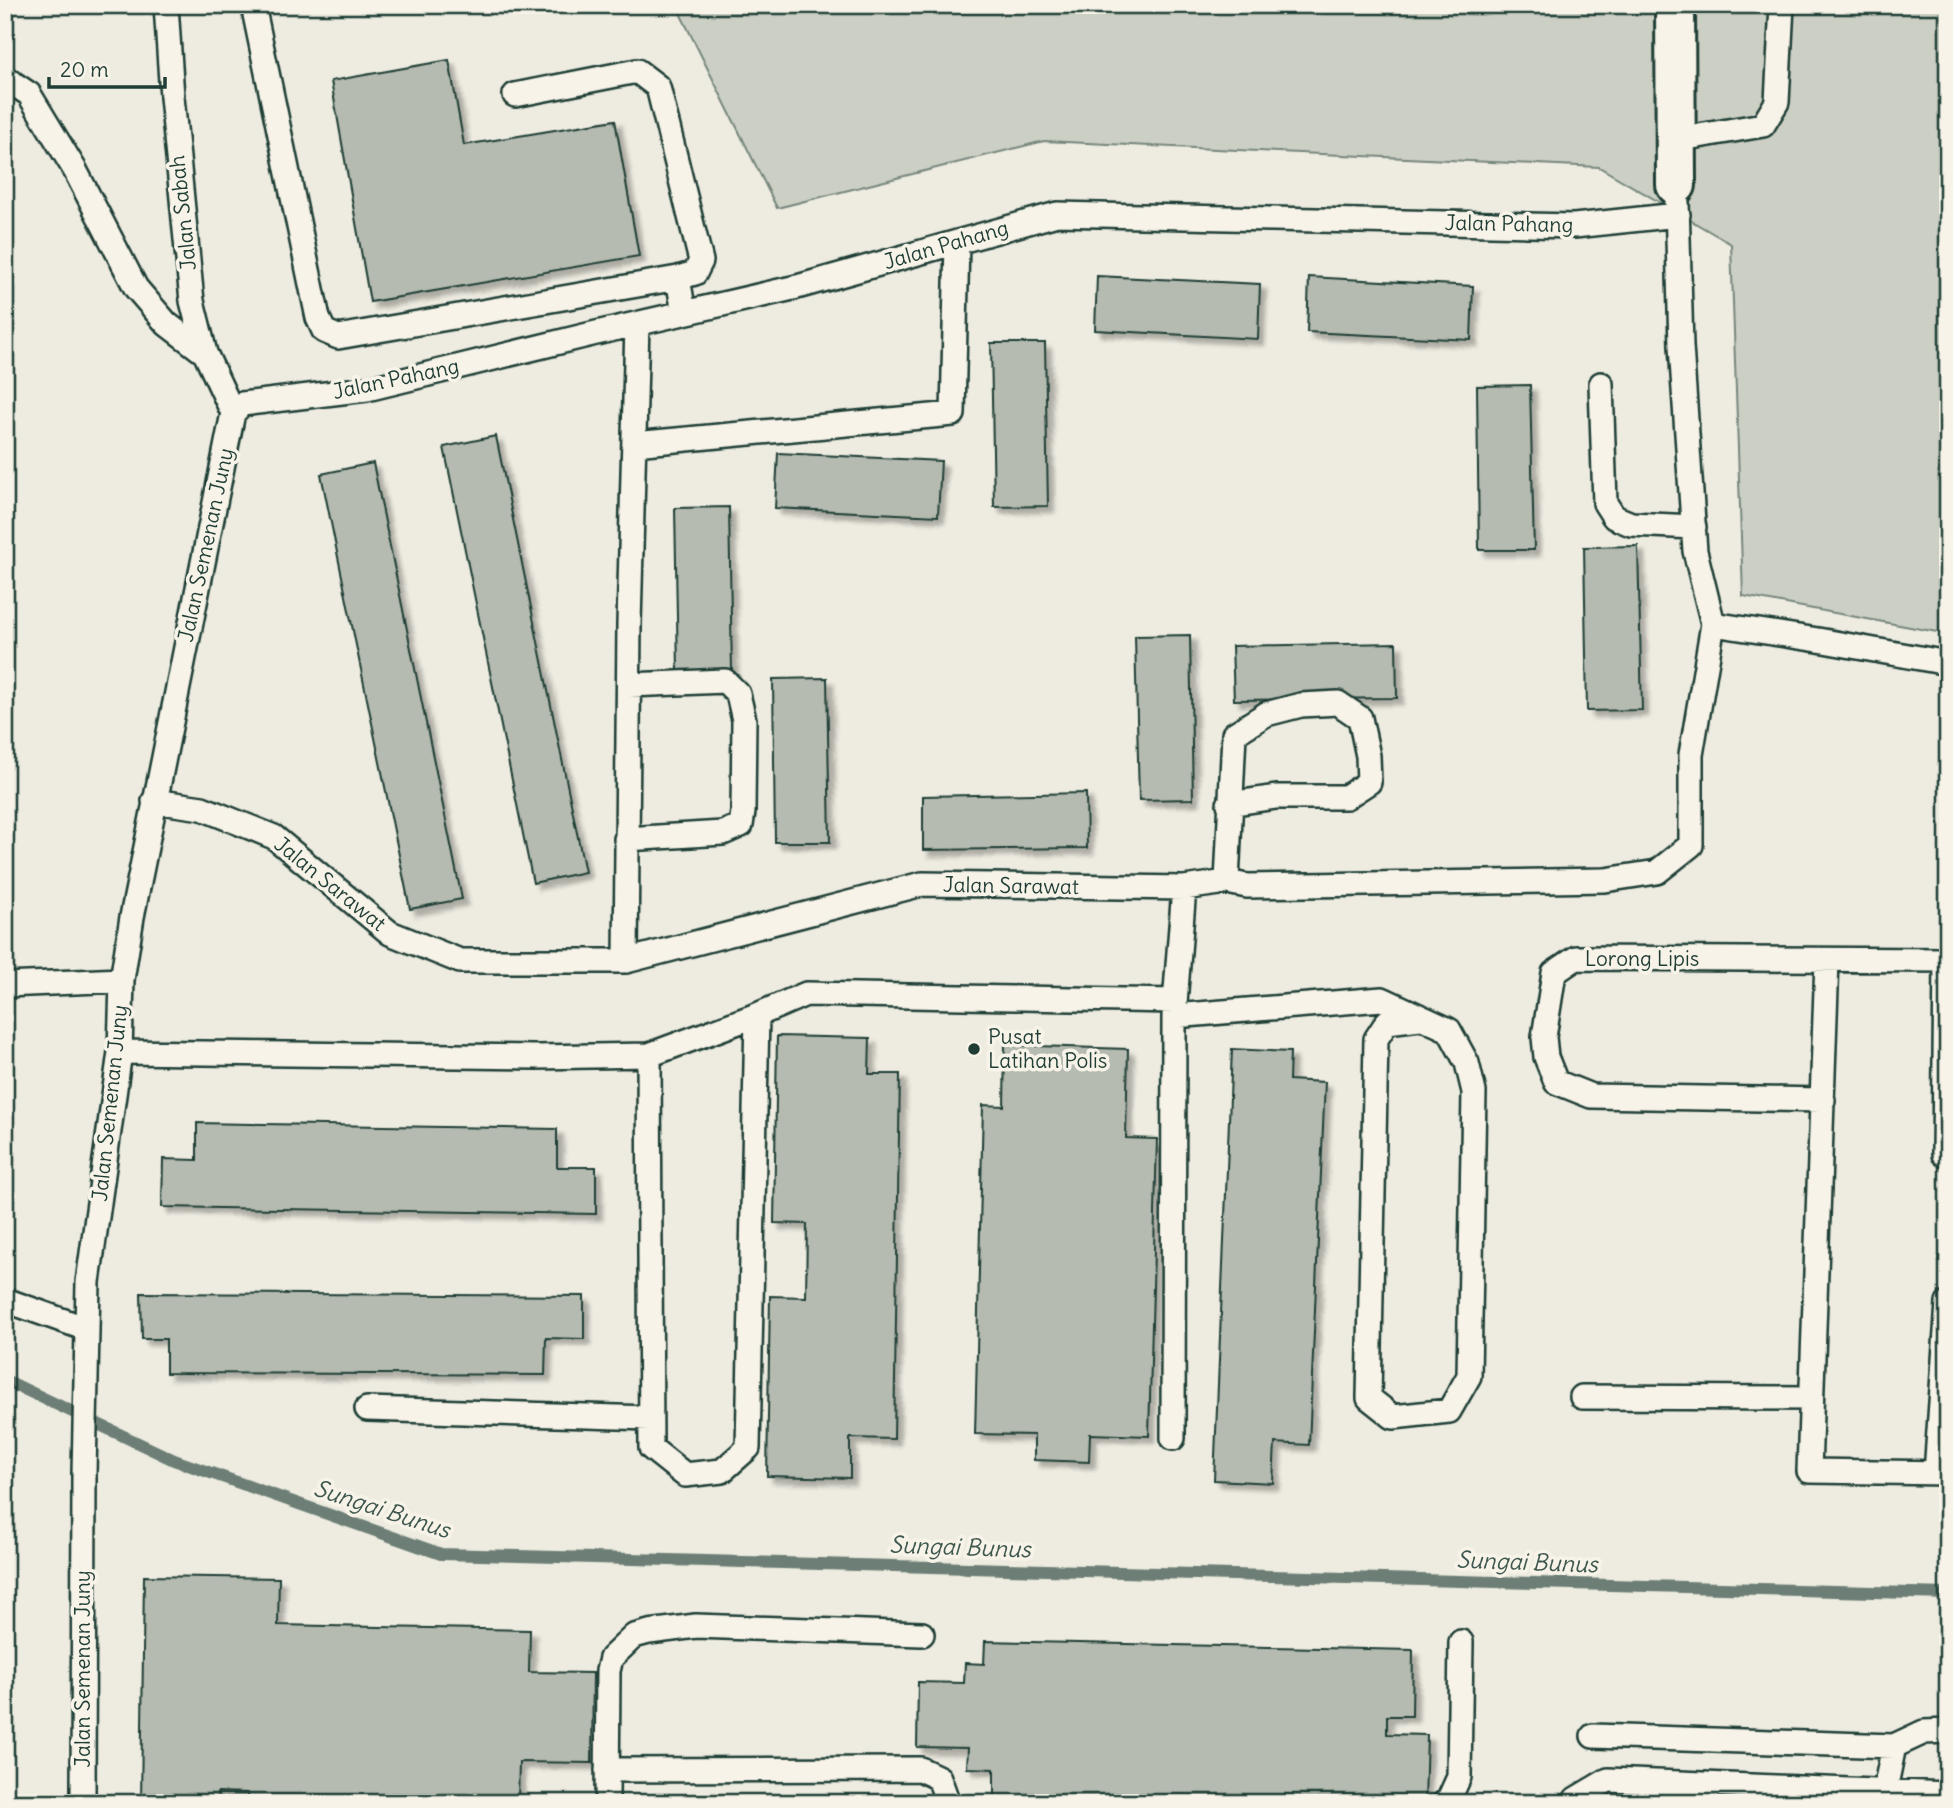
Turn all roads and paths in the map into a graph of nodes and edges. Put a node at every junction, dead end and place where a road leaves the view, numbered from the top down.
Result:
1 (166, 5) edge
2 (253, 5) edge
3 (1675, 5) edge
4 (1782, 5) edge
5 (5, 78) edge
6 (515, 94) dead end
7 (1675, 140) junction
8 (1677, 200) junction
9 (957, 242) junction
10 (678, 278) junction
11 (684, 313) junction
12 (637, 324) junction
13 (205, 353) junction
14 (1601, 384) dead end
15 (233, 413) junction
16 (634, 444) junction
17 (1694, 527) junction
18 (1713, 624) junction
19 (1948, 663) edge
20 (629, 685) junction
21 (154, 801) junction
22 (1230, 804) junction
23 (626, 839) junction
24 (1227, 882) junction
25 (1184, 888) junction
26 (1827, 960) junction
27 (1947, 960) edge
28 (626, 961) junction
29 (122, 980) junction
30 (5, 985) edge
31 (1174, 1009) junction
32 (757, 1015) junction
33 (1420, 1018) junction
34 (120, 1052) junction
35 (649, 1055) junction
36 (1823, 1100) junction
37 (1948, 1156) edge
38 (5, 1300) edge
39 (1948, 1303) edge
40 (87, 1329) junction
41 (1582, 1397) dead end
42 (1811, 1398) junction
43 (367, 1409) dead end
44 (649, 1418) junction
45 (1173, 1438) dead end
46 (1942, 1473) edge
47 (922, 1634) dead end
48 (1461, 1642) dead end
49 (1948, 1731) edge
50 (1593, 1736) dead end
51 (1894, 1746) junction
52 (607, 1770) junction
53 (1885, 1790) junction
54 (1948, 1794) edge
55 (83, 1803) edge
56 (607, 1803) edge
57 (948, 1803) edge
58 (1444, 1803) edge
59 (1575, 1803) edge

1 - 13 lane, Jalan Sabah
2 - 10 lane
3 - 7 street
4 - 7 lane
5 - 13 lane
6 - 10 lane
7 - 8 street
8 - 9 lane, Jalan Pahang
8 - 17 lane
9 - 11 lane, Jalan Pahang
9 - 16 lane
10 - 11 lane
11 - 12 lane, Jalan Pahang
12 - 15 lane, Jalan Pahang
12 - 16 lane
13 - 15 lane, Jalan Sabah
14 - 17 lane
15 - 21 lane, Jalan Semenan Juny
16 - 20 lane
17 - 18 lane
18 - 19 lane
18 - 24 lane, Jalan Sarawat
20 - 23 lane
20 - 23 lane
21 - 28 lane, Jalan Sarawat
21 - 29 lane, Jalan Semenan Juny
22 - 22 lane
22 - 24 lane
23 - 28 lane
24 - 25 lane, Jalan Sarawat
25 - 28 lane, Jalan Sarawat
25 - 31 lane
26 - 27 lane, Lorong Lipis
26 - 36 lane
26 - 36 lane, Lorong Lipis
27 - 37 lane
29 - 30 lane
29 - 34 lane, Jalan Semenan Juny
31 - 32 lane
31 - 33 lane
31 - 45 lane
32 - 35 lane
32 - 44 lane
33 - 33 lane
34 - 35 lane
34 - 40 lane, Jalan Semenan Juny
35 - 44 lane
36 - 42 lane
38 - 40 lane
39 - 46 lane
40 - 55 lane, Jalan Semenan Juny
41 - 42 lane
42 - 46 lane
43 - 44 lane
47 - 52 lane
48 - 58 lane
49 - 51 lane
50 - 51 lane
51 - 53 lane
52 - 56 lane
52 - 57 lane
53 - 54 lane
53 - 59 lane

